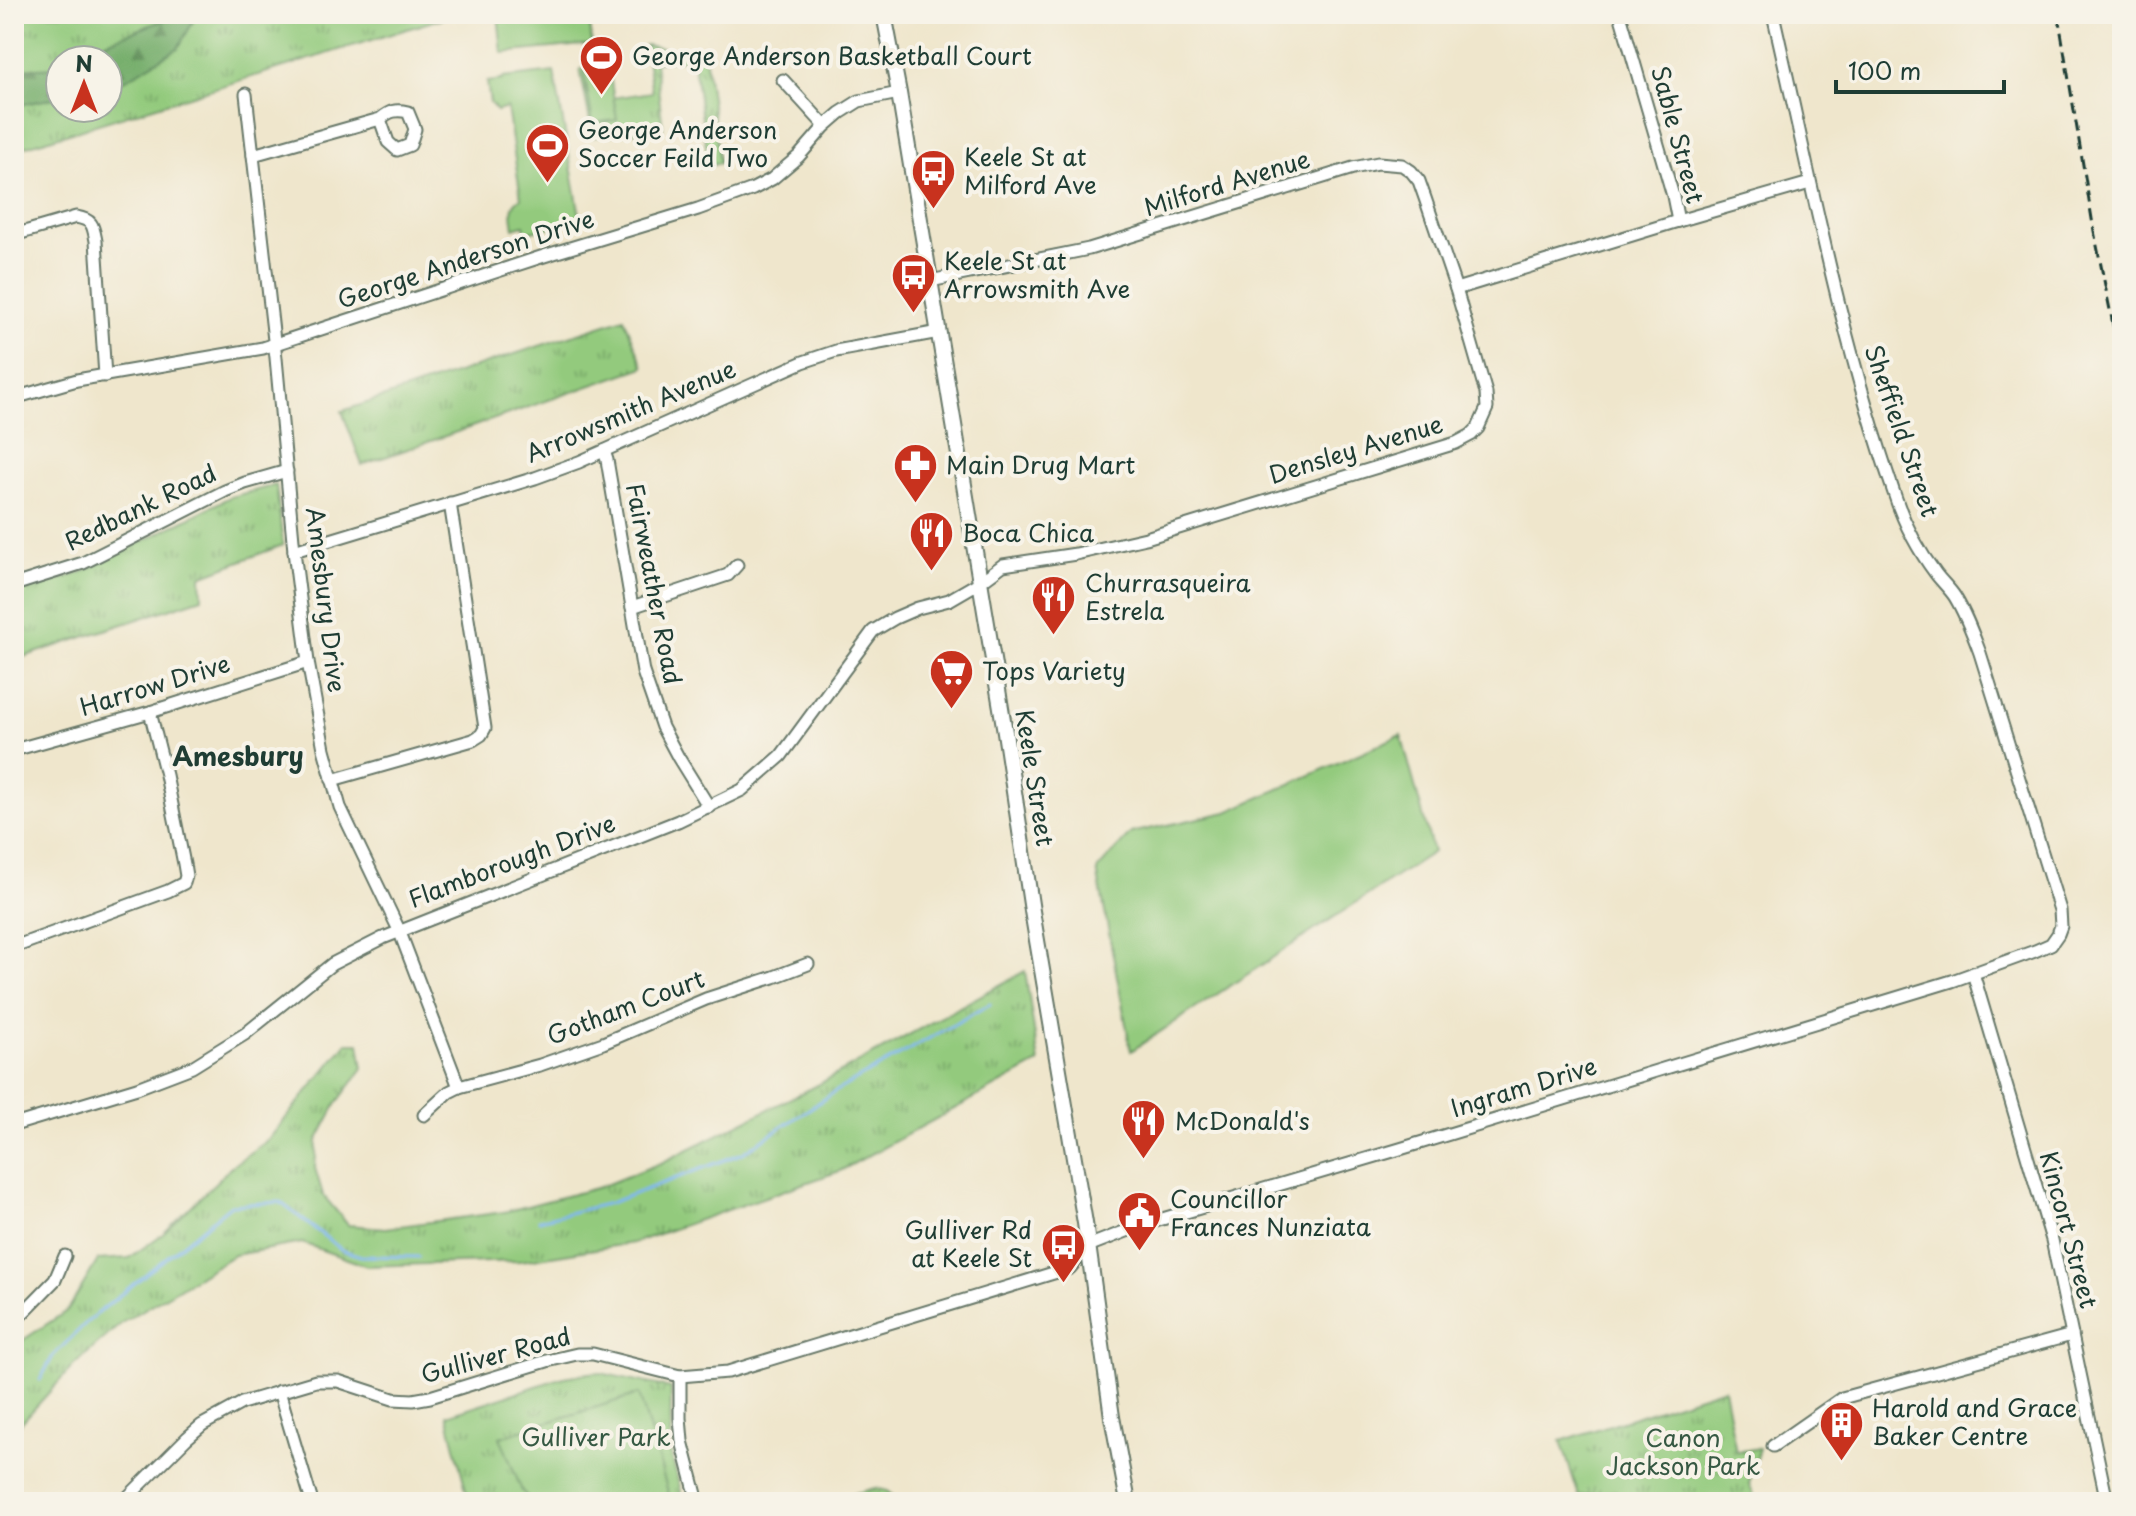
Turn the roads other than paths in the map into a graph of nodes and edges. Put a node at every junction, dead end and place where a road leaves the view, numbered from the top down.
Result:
1 (884, 14) edge
2 (1620, 14) edge
3 (1773, 14) edge
4 (783, 80) dead end
5 (899, 93) junction
6 (246, 94) dead end
7 (380, 119) dead end
8 (825, 126) junction
9 (253, 155) junction
10 (1810, 183) junction
11 (1678, 221) junction
12 (14, 235) edge
13 (930, 281) junction
14 (1456, 289) junction
15 (939, 332) junction
16 (274, 344) junction
17 (105, 376) junction
18 (14, 398) edge
19 (604, 451) junction
20 (287, 471) junction
21 (450, 503) junction
22 (294, 551) junction
23 (737, 565) dead end
24 (980, 582) junction
25 (14, 585) edge
26 (632, 607) junction
27 (308, 662) junction
28 (150, 712) junction
29 (14, 750) edge
30 (332, 780) junction
31 (709, 807) junction
32 (399, 930) junction
33 (14, 947) edge
34 (808, 964) dead end
35 (1973, 973) junction
36 (459, 1087) junction
37 (424, 1115) dead end
38 (14, 1125) edge
39 (1088, 1246) junction
40 (65, 1256) dead end
41 (14, 1322) edge
42 (2072, 1335) junction
43 (680, 1376) junction
44 (279, 1391) junction
45 (1773, 1446) dead end
46 (123, 1502) edge
47 (312, 1502) edge
48 (698, 1502) edge
49 (1128, 1502) edge
50 (2107, 1502) edge

1 - 5 main road, Keele Street
2 - 11 street, Sable Street
3 - 10 street, Sheffield Street
4 - 8 street
5 - 8 street, George Anderson Drive
5 - 13 main road, Keele Street
6 - 9 street, Amesbury Drive
7 - 9 street
8 - 16 street, George Anderson Drive
9 - 16 street, Amesbury Drive
10 - 11 street
10 - 35 street, Sheffield Street
11 - 14 street
12 - 17 street
13 - 14 street, Milford Avenue
13 - 15 main road, Keele Street
14 - 24 street, Densley Avenue
15 - 19 street, Arrowsmith Avenue
15 - 24 main road, Keele Street
16 - 17 street, George Anderson Drive
16 - 20 street, Amesbury Drive
17 - 18 street, George Anderson Drive
19 - 21 street, Arrowsmith Avenue
19 - 26 street, Fairweather Road
20 - 22 street, Amesbury Drive
20 - 25 street, Redbank Road
21 - 22 street, Arrowsmith Avenue
21 - 30 street
22 - 27 street, Amesbury Drive
23 - 26 street
24 - 31 street, Flamborough Drive
24 - 39 main road, Keele Street
26 - 31 street, Fairweather Road
27 - 28 street, Harrow Drive
27 - 30 street, Amesbury Drive
28 - 29 street, Harrow Drive
28 - 33 street
30 - 32 street, Amesbury Drive
31 - 32 street, Flamborough Drive
32 - 36 street, Amesbury Drive
32 - 38 street, Flamborough Drive
34 - 36 street, Gotham Court
35 - 39 street, Ingram Drive
35 - 42 street, Kincort Street
36 - 37 street
39 - 43 street, Gulliver Road
39 - 49 main road, Keele Street
40 - 41 street
42 - 45 street
42 - 50 street, Kincort Street
43 - 44 street, Gulliver Road
43 - 48 street
44 - 46 street, Gulliver Road
44 - 47 street

